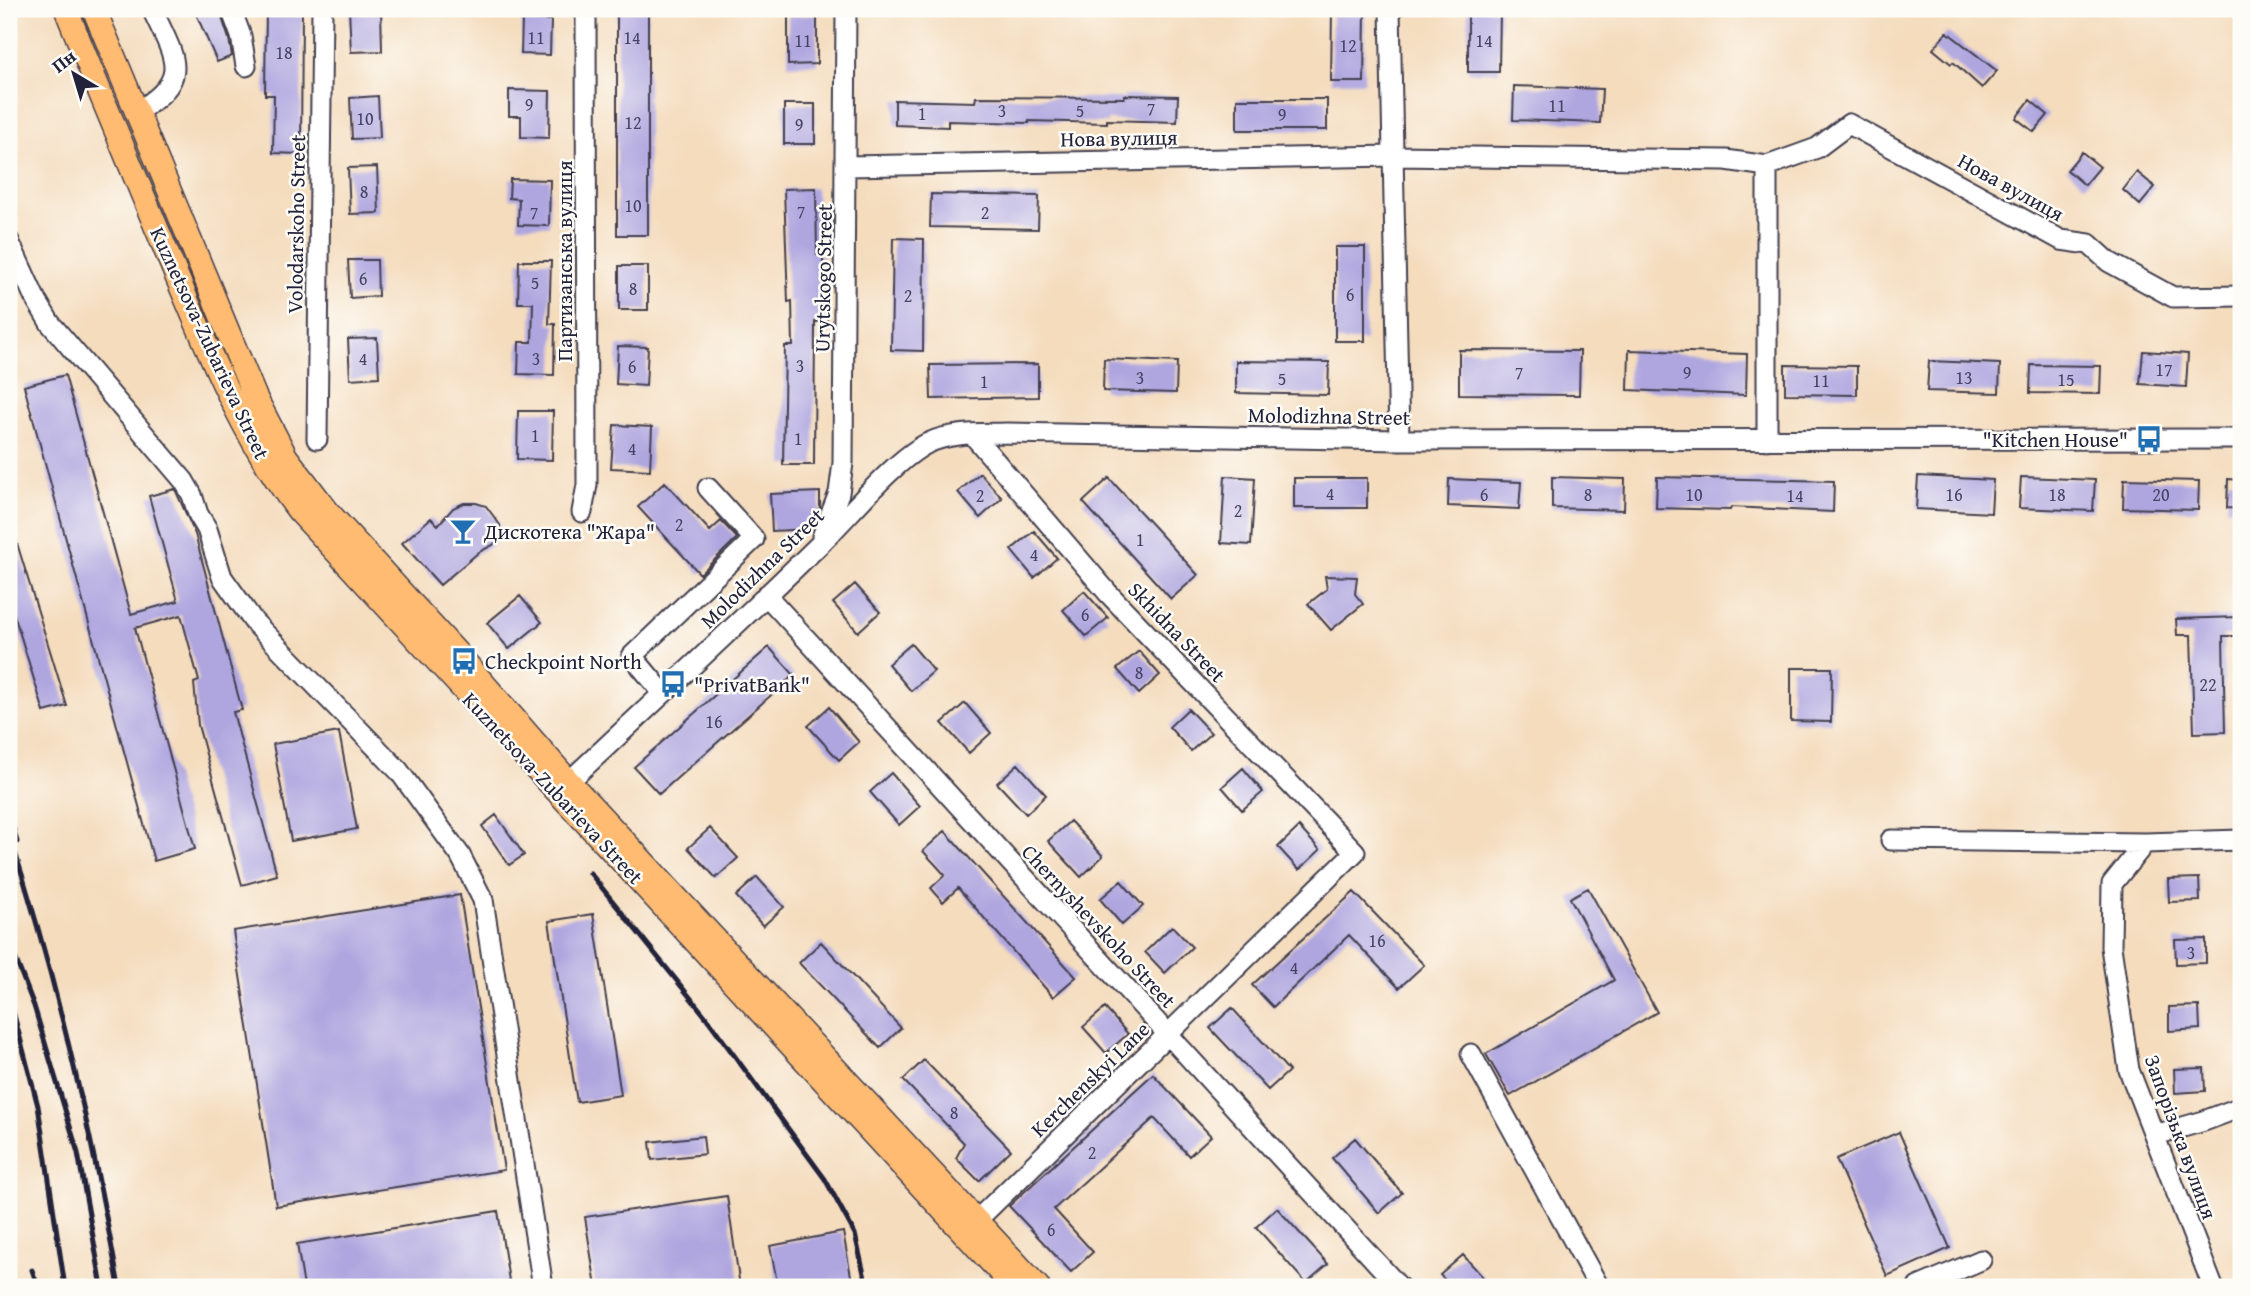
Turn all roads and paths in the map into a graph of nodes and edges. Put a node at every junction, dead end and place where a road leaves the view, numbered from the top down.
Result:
1 (66, 9) edge
2 (94, 9) edge
3 (152, 9) edge
4 (231, 9) edge
5 (321, 9) edge
6 (586, 9) edge
7 (846, 9) edge
8 (1390, 9) edge
9 (246, 66) dead end
10 (136, 112) junction
11 (1393, 156) junction
12 (846, 166) junction
13 (1767, 166) junction
14 (9, 241) edge
15 (2241, 296) edge
16 (973, 435) junction
17 (317, 439) dead end
18 (2241, 439) edge
19 (1399, 440) junction
20 (1767, 440) junction
21 (709, 488) dead end
22 (582, 512) dead end
23 (820, 545) junction
24 (766, 595) junction
25 (663, 693) junction
26 (563, 788) junction
27 (1891, 840) dead end
28 (2241, 840) edge
29 (2145, 843) junction
30 (1355, 852) joint
31 (1168, 1035) junction
32 (1471, 1054) dead end
33 (2241, 1107) edge
34 (2154, 1136) junction
35 (976, 1221) junction
36 (1981, 1260) dead end
37 (1954, 1272) junction
38 (543, 1287) edge
39 (1014, 1287) edge
40 (1038, 1287) edge
41 (1399, 1287) edge
42 (1599, 1287) edge
43 (1918, 1287) edge
44 (1967, 1287) edge
45 (2213, 1287) edge

1 - 26 main road, Kuznetsova-Zubarieva Street
2 - 10 main road, Kuznetsova-Zubarieva Street
3 - 10 street
4 - 9 street
5 - 17 street, Volodarskoho Street
6 - 22 street, Партизанська вулиця
7 - 12 street, Urytskogo Street
8 - 11 street
10 - 26 main road, Kuznetsova-Zubarieva Street
11 - 12 street, Нова вулиця
11 - 13 street, Нова вулиця
11 - 19 street
12 - 23 street, Urytskogo Street
13 - 15 street, Нова вулиця
13 - 20 street
14 - 38 street
16 - 19 street, Molodizhna Street
16 - 23 street, Molodizhna Street
16 - 30 street, Skhidna Street
18 - 20 street, Molodizhna Street
19 - 20 street, Molodizhna Street
21 - 25 street
23 - 24 street, Molodizhna Street
24 - 25 street, Molodizhna Street
24 - 31 street, Chernyshevskoho Street
25 - 26 street, Molodizhna Street
26 - 35 main road, Kuznetsova-Zubarieva Street
26 - 39 main road, Kuznetsova-Zubarieva Street
27 - 29 street
28 - 29 street
29 - 34 street, Запорізька вулиця
30 - 31 street, Kerchenskyi Lane
31 - 35 street, Kerchenskyi Lane
31 - 41 street, Chernyshevskoho Street
32 - 42 street
33 - 34 street
34 - 45 street, Запорізька вулиця
35 - 40 main road, Kuznetsova-Zubarieva Street
36 - 37 street
37 - 43 street
37 - 44 street

